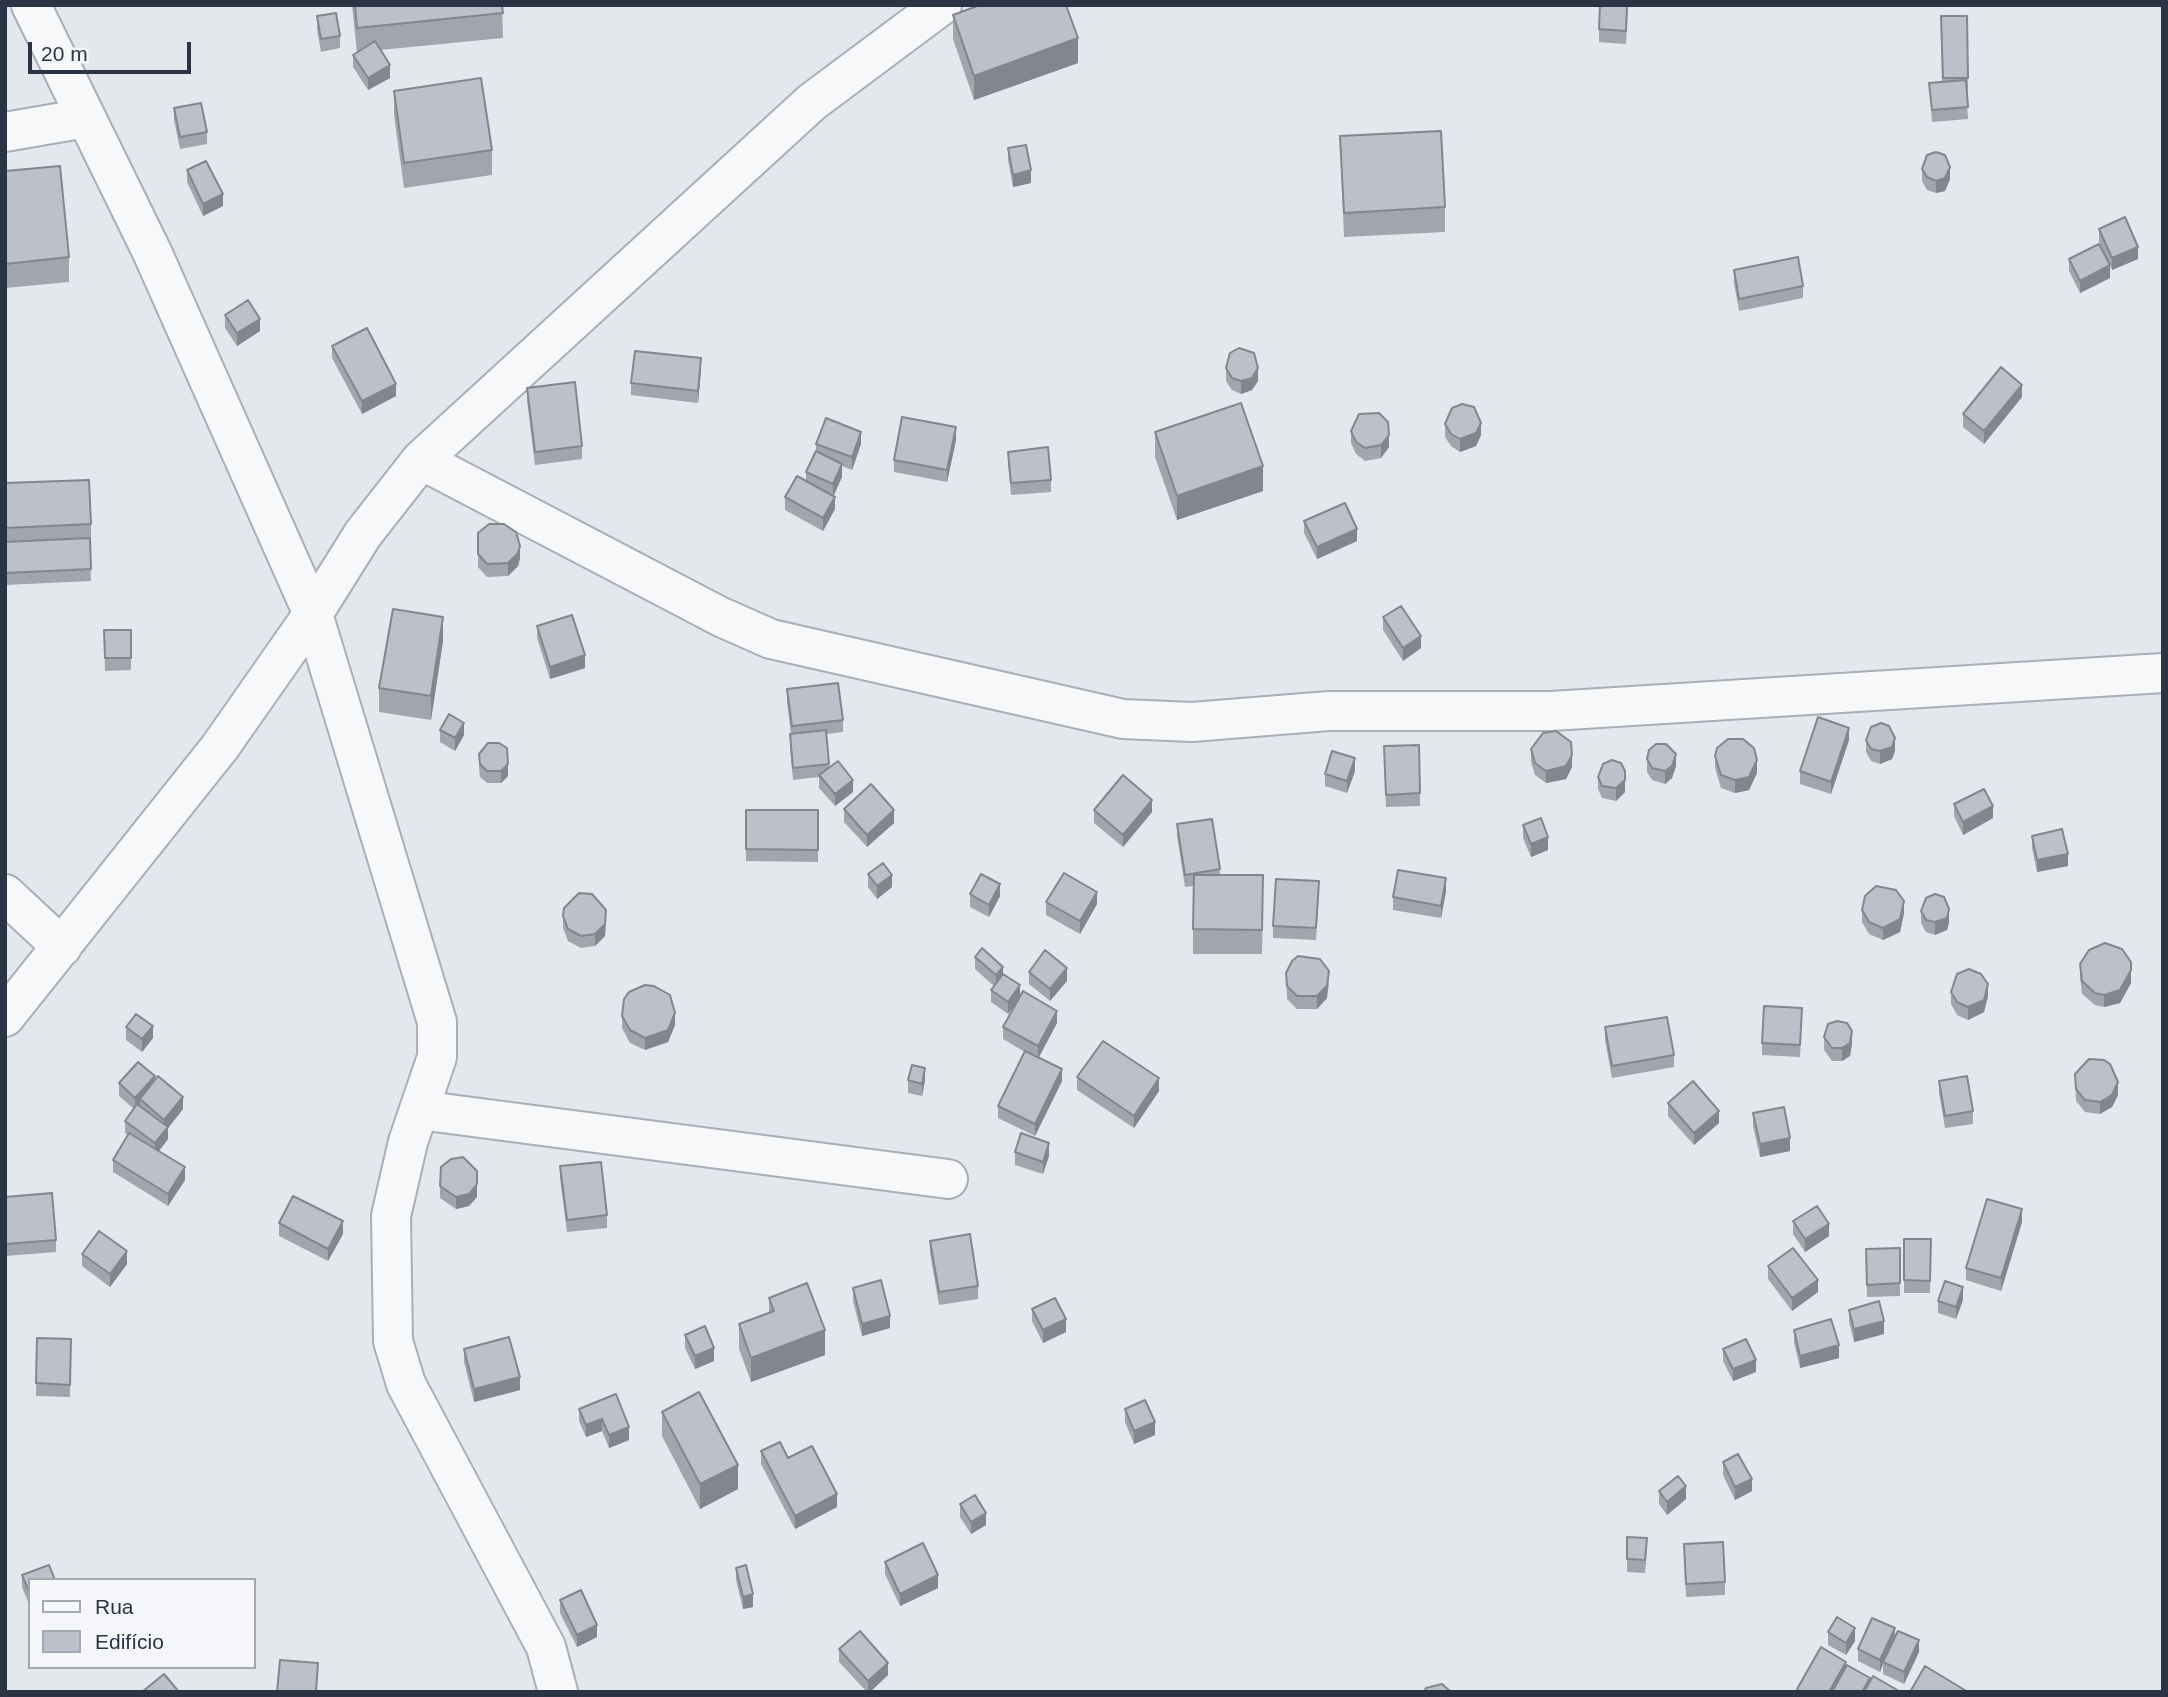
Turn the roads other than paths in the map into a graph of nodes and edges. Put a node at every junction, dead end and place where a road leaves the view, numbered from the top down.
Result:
1 (31, 5) edge
2 (942, 5) edge
3 (86, 118) junction
4 (5, 132) edge
5 (421, 460) junction
6 (313, 614) junction
7 (2163, 673) edge
8 (5, 894) edge
9 (62, 947) junction
10 (5, 1017) edge
11 (419, 1110) junction
12 (947, 1179) dead end
13 (558, 1692) edge

1 - 3 street
2 - 5 street
3 - 4 street
3 - 6 street
5 - 6 street
5 - 7 street
6 - 9 street
6 - 11 street
8 - 9 street
9 - 10 street
11 - 12 street
11 - 13 street

